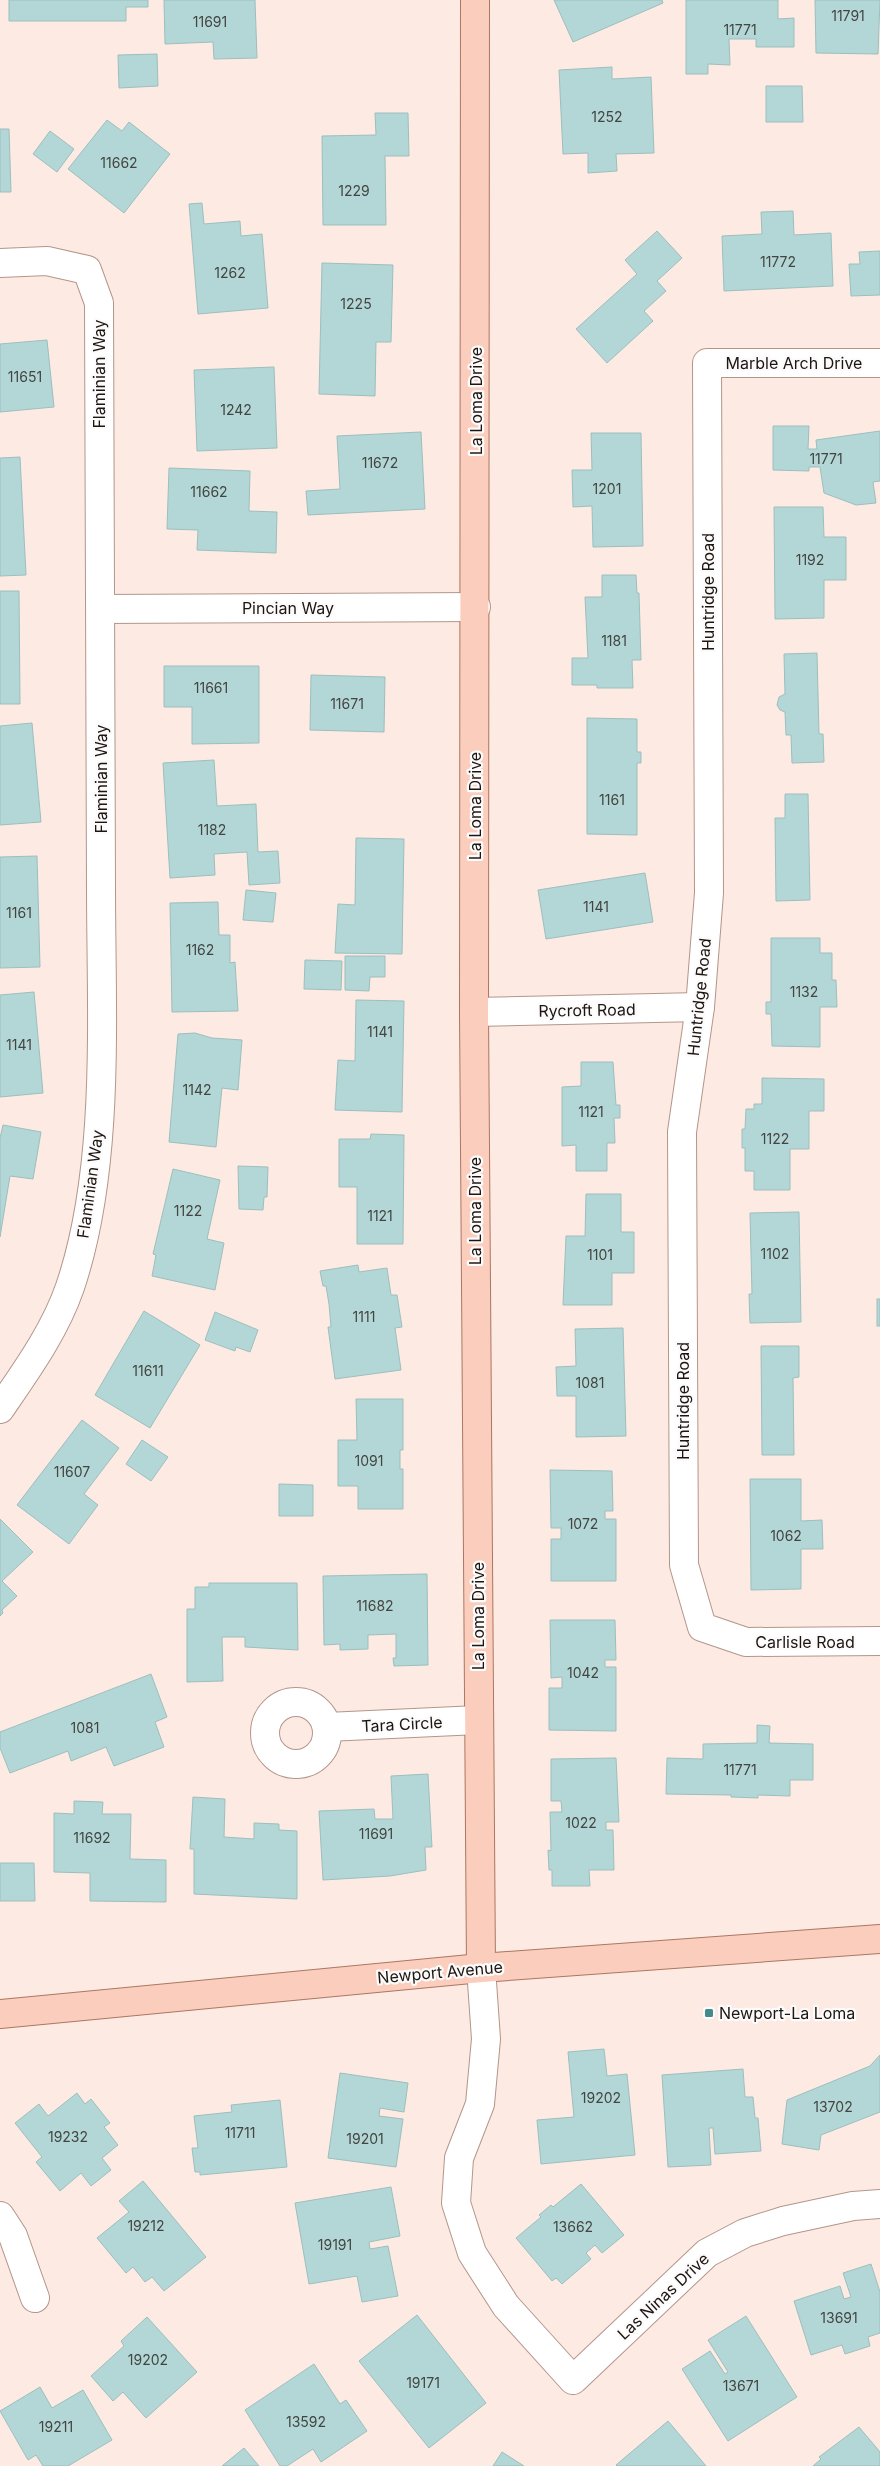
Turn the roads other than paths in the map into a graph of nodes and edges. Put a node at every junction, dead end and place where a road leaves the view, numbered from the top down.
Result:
1 (475, 0) edge
2 (0, 263) edge
3 (880, 362) edge
4 (707, 363) joint
5 (476, 608) junction
6 (101, 609) junction
7 (700, 1007) junction
8 (474, 1012) junction
9 (0, 1409) edge
10 (702, 1627) joint
11 (880, 1641) edge
12 (478, 1720) junction
13 (327, 1727) dead end
14 (880, 1939) edge
15 (481, 1968) junction
16 (0, 2014) edge
17 (880, 2204) edge
18 (0, 2216) edge
19 (35, 2298) dead end
20 (573, 2380) joint

1 - 5 main road, La Loma Drive
2 - 6 street, Flaminian Way
3 - 4 street, Marble Arch Drive
4 - 7 street, Huntridge Road
5 - 6 street, Pincian Way
5 - 8 main road, La Loma Drive
6 - 9 street, Flaminian Way
7 - 8 street, Rycroft Road
7 - 10 street, Huntridge Road
8 - 12 main road, La Loma Drive
10 - 11 street, Carlisle Road
12 - 13 street, Tara Circle
12 - 15 main road, La Loma Drive
14 - 15 main road, Newport Avenue
15 - 16 main road, Newport Avenue
15 - 20 street, La Loma Drive
17 - 20 street, Las Ninas Drive
18 - 19 street

